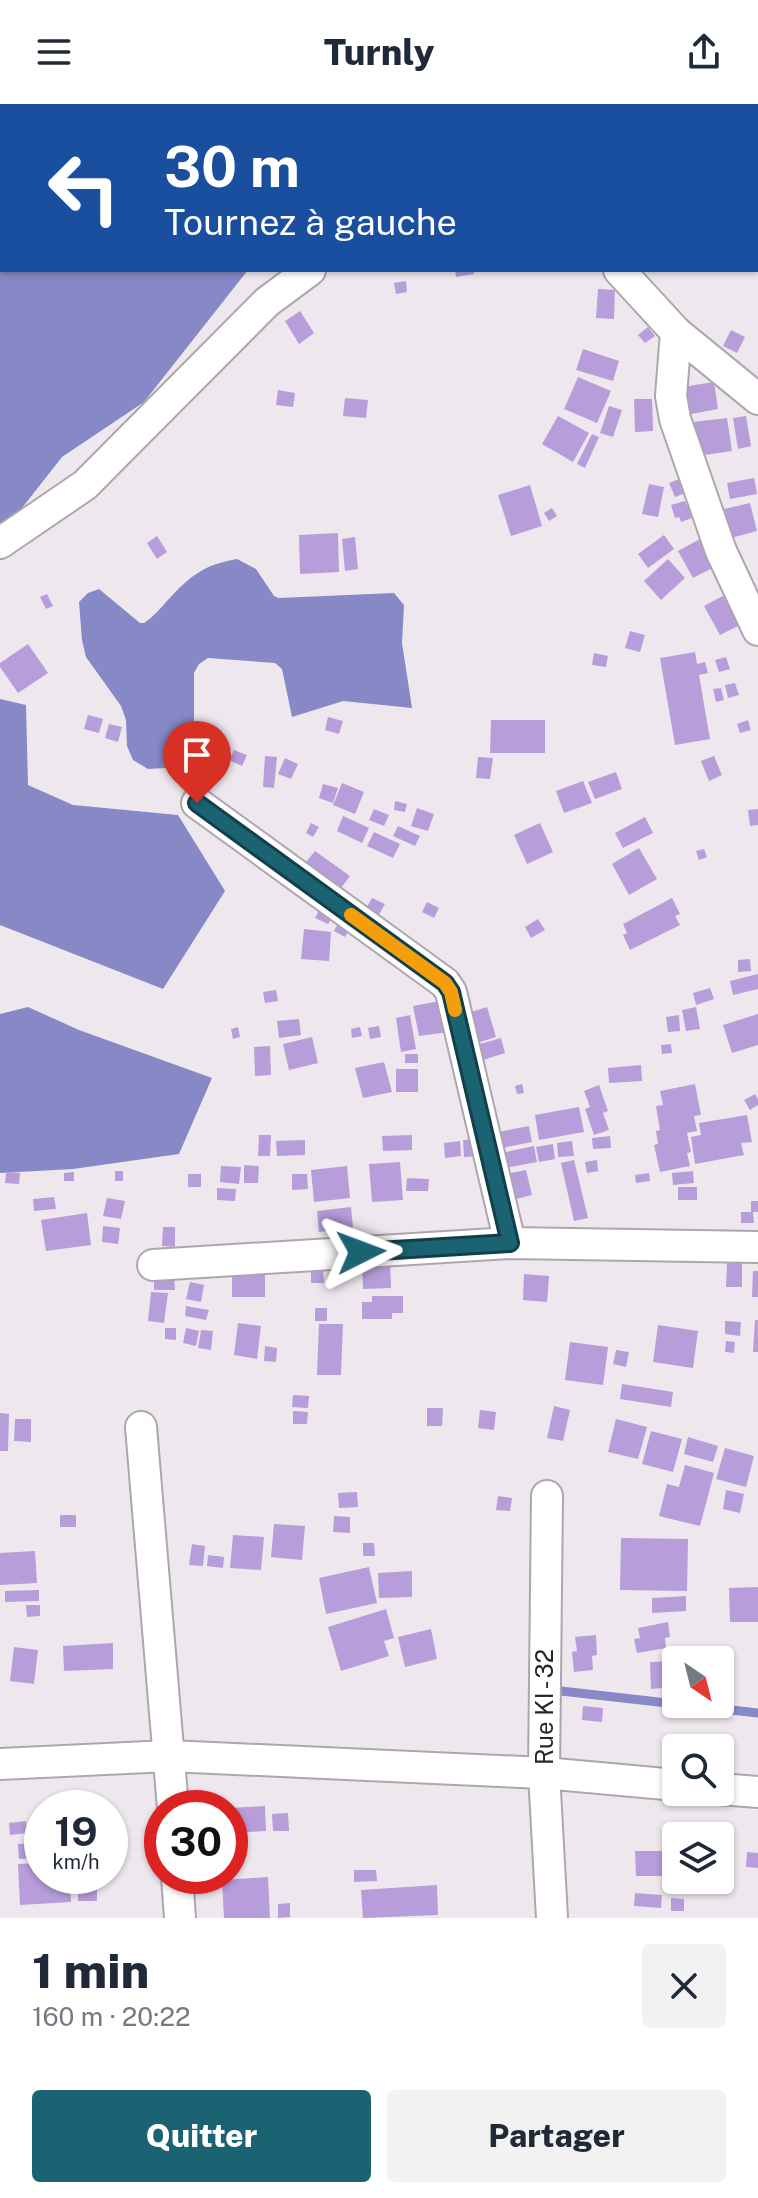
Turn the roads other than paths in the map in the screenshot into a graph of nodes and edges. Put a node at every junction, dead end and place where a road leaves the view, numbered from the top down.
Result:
1 (307, 272) edge
2 (621, 272) edge
3 (676, 332) junction
4 (758, 399) edge
5 (0, 543) edge
6 (758, 630) edge
7 (197, 803) dead end
8 (510, 1243) junction
9 (758, 1247) edge
10 (153, 1265) dead end
11 (141, 1427) dead end
12 (547, 1496) dead end
13 (169, 1756) junction
14 (0, 1764) edge
15 (544, 1773) junction
16 (662, 1784) edge
17 (172, 1790) edge
18 (734, 1790) edge
19 (758, 1792) edge
20 (178, 1894) edge
21 (180, 1918) edge
22 (552, 1918) edge

1 - 5 street
2 - 3 street
3 - 4 street
3 - 6 street
7 - 8 street
8 - 9 street
8 - 10 street
11 - 13 street
12 - 15 street, Rue KI - 32
13 - 14 street
13 - 15 street
13 - 17 street
15 - 16 street
15 - 22 street, Rue KI - 32
18 - 19 street
20 - 21 street

